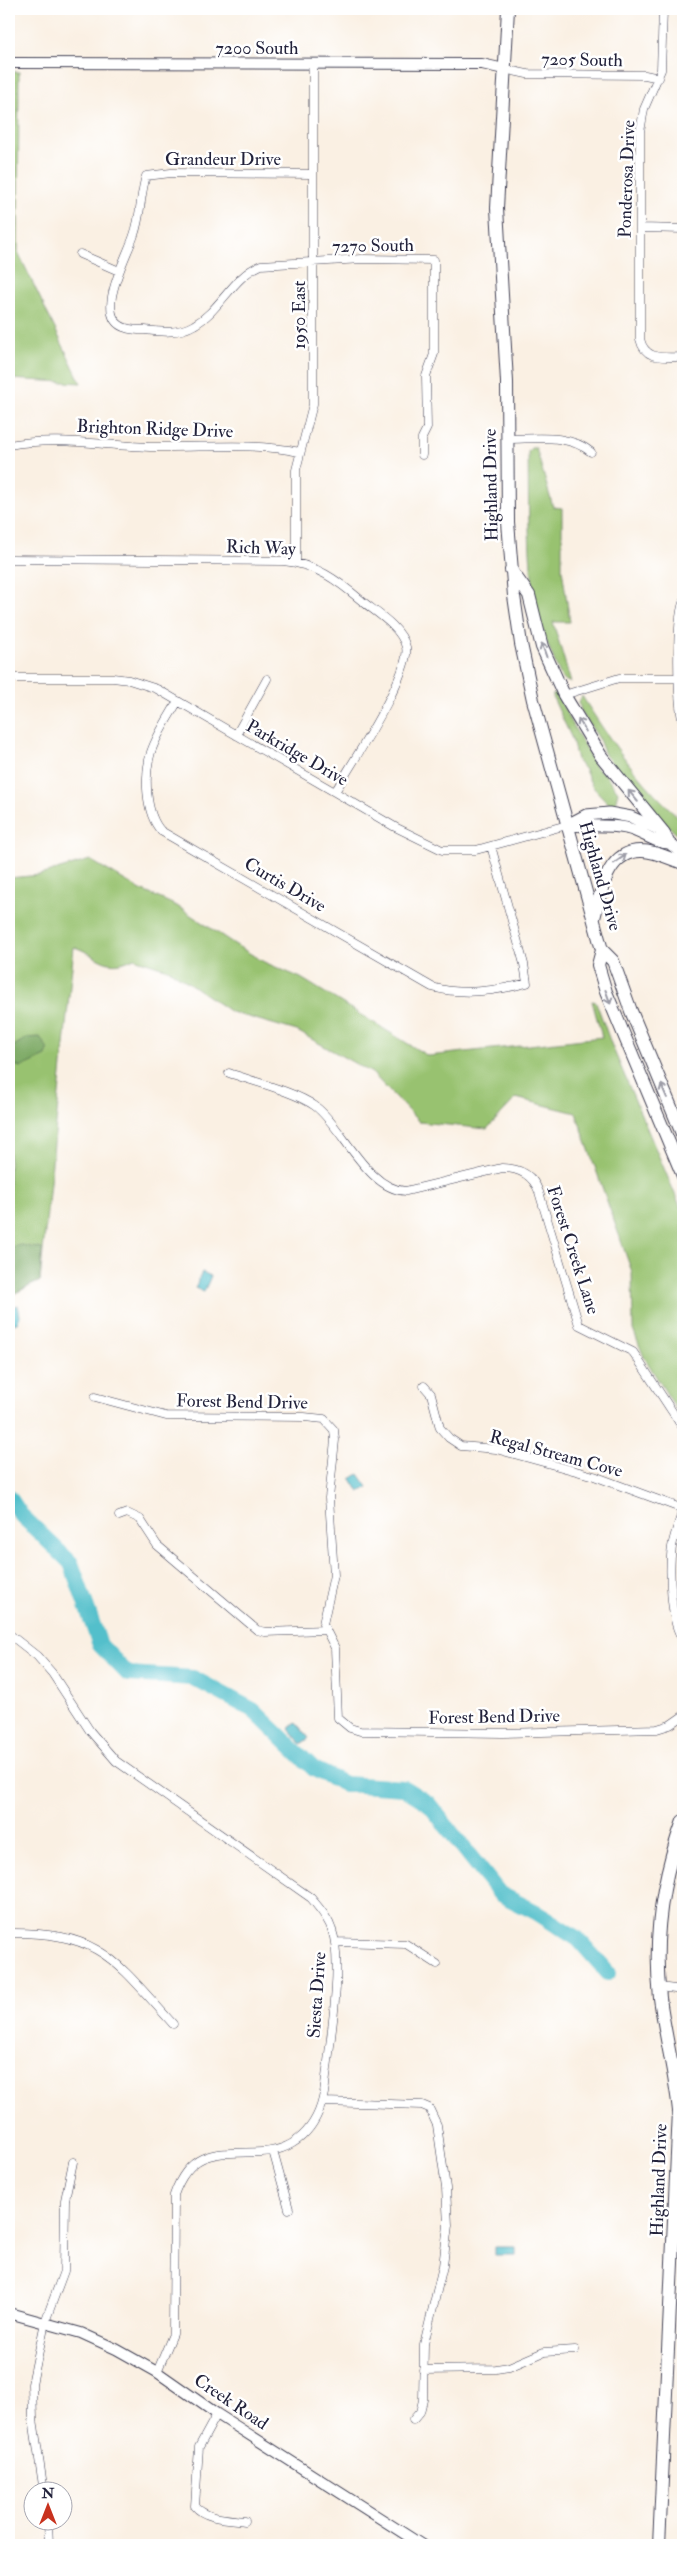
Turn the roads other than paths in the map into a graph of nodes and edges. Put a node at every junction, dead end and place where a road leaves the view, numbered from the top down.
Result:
1 (508, 9) edge
2 (662, 9) edge
3 (9, 63) edge
4 (313, 65) junction
5 (504, 69) junction
6 (659, 78) junction
7 (314, 174) junction
8 (640, 228) junction
9 (683, 229) edge
10 (80, 254) dead end
11 (314, 263) junction
12 (119, 271) junction
13 (125, 328) joint
14 (683, 358) edge
15 (508, 439) junction
16 (9, 445) edge
17 (300, 452) junction
18 (591, 452) dead end
19 (422, 455) dead end
20 (9, 559) edge
21 (296, 562) junction
22 (511, 570) junction
23 (683, 603) edge
24 (9, 678) edge
25 (681, 678) edge
26 (268, 679) dead end
27 (564, 695) junction
28 (178, 701) junction
29 (683, 723) edge
30 (236, 735) junction
31 (335, 792) junction
32 (567, 825) junction
33 (667, 838) junction
34 (491, 846) junction
35 (683, 854) edge
36 (683, 863) edge
37 (594, 918) junction
38 (602, 950) junction
39 (229, 1073) dead end
40 (683, 1136) edge
41 (683, 1176) edge
42 (424, 1386) dead end
43 (95, 1398) dead end
44 (683, 1428) edge
45 (683, 1509) edge
46 (119, 1516) dead end
47 (324, 1630) junction
48 (9, 1634) edge
49 (683, 1639) edge
50 (683, 1716) edge
51 (683, 1821) edge
52 (9, 1933) edge
53 (336, 1942) junction
54 (437, 1964) dead end
55 (659, 1987) junction
56 (683, 1990) edge
57 (173, 2024) dead end
58 (324, 2102) junction
59 (273, 2151) junction
60 (73, 2162) dead end
61 (289, 2210) dead end
62 (9, 2313) edge
63 (44, 2322) junction
64 (575, 2350) dead end
65 (423, 2370) junction
66 (156, 2372) junction
67 (217, 2414) junction
68 (412, 2420) dead end
69 (43, 2482) edge
70 (245, 2521) dead end
71 (48, 2532) edge
72 (49, 2545) edge
73 (422, 2545) edge
74 (659, 2545) edge

1 - 5 main road, Highland Drive
2 - 6 street, Ponderosa Drive
3 - 4 street, 7200 South
4 - 5 street, 7200 South
4 - 7 street, 1950 East
5 - 6 street, 7205 South
5 - 15 main road, Highland Drive
6 - 8 street, Ponderosa Drive
7 - 11 street, 1950 East
7 - 12 street, Grandeur Drive
8 - 9 street
8 - 14 street, Ponderosa Drive
10 - 12 street
11 - 13 street, 7270 South
11 - 17 street, 1950 East
11 - 19 street, 7270 South
12 - 13 street, Grandeur Drive
15 - 18 street
15 - 22 main road, Highland Drive
16 - 17 street, Brighton Ridge Drive
17 - 21 street, 1950 East
20 - 21 street, Rich Way
21 - 31 street, Rich Way
27 -> 22 main road
22 - 32 main road, Highland Drive
23 - 25 street
24 - 28 street, Parkridge Drive
25 - 27 street
25 - 29 street
26 - 30 street
33 -> 27 main road
28 - 30 street, Parkridge Drive
28 - 34 street, Curtis Drive
30 - 31 street, Parkridge Drive
31 - 34 street, Parkridge Drive
32 - 33 main road
32 - 34 street, Parkridge Drive
32 - 37 main road, Highland Drive
33 - 35 main road
37 -> 36 main road
37 - 38 main road, Highland Drive
40 -> 38 main road, Highland Drive
38 -> 41 main road, Highland Drive
39 - 44 street, Forest Creek Lane
42 - 45 street, Regal Stream Cove
43 - 47 street, Forest Bend Drive
45 - 49 street
46 - 47 street
47 - 50 street, Forest Bend Drive
48 - 53 street, Siesta Drive
51 - 55 main road, Highland Drive
52 - 57 street
53 - 54 street
53 - 58 street, Siesta Drive
55 - 56 street
55 - 74 main road, Highland Drive
58 - 59 street, Siesta Drive
58 - 65 street
59 - 61 street
59 - 66 street, Siesta Drive
60 - 63 street
62 - 63 street, Creek Road
63 - 66 street, Creek Road
63 - 69 street
64 - 65 street
65 - 68 street
66 - 67 street, Creek Road
67 - 70 street
67 - 73 street, Creek Road
71 - 72 street

